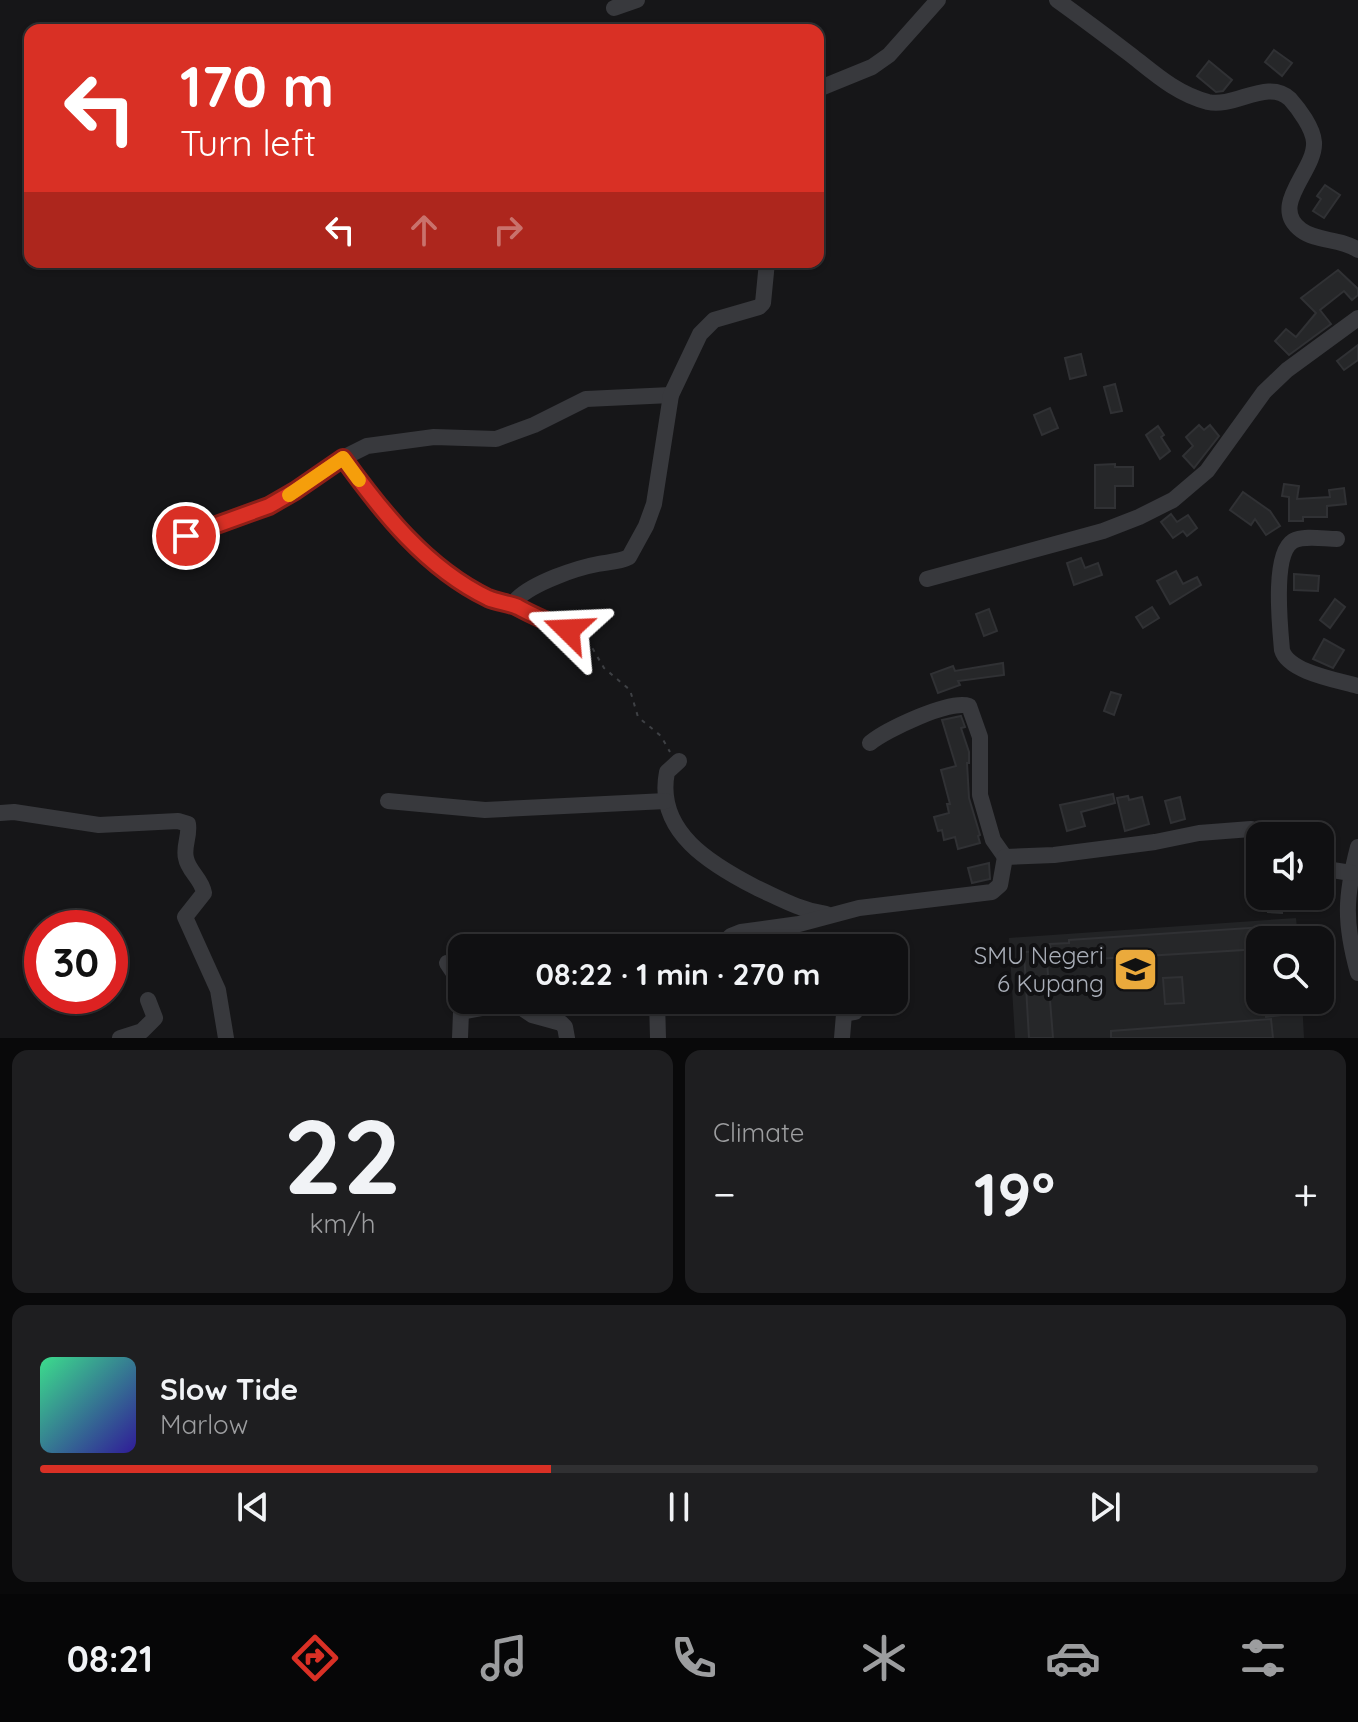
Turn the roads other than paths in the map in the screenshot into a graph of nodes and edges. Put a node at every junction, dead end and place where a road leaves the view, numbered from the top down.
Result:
1 (637, 0) edge
2 (938, 0) edge
3 (1057, 0) edge
4 (614, 8) dead end
5 (824, 87) edge
6 (1358, 250) edge
7 (766, 268) edge
8 (1358, 318) edge
9 (671, 395) junction
10 (343, 458) junction
11 (186, 536) dead end
12 (1337, 539) dead end
13 (927, 579) dead end
14 (517, 607) junction
15 (568, 630) road end
16 (1358, 686) edge
17 (870, 743) dead end
18 (679, 761) road end
19 (388, 801) dead end
20 (666, 801) junction
21 (0, 813) edge
22 (1246, 829) edge
23 (1358, 847) edge
24 (1005, 857) junction
25 (1334, 870) edge
26 (1351, 873) junction
27 (827, 915) junction
28 (736, 934) edge
29 (1358, 973) edge
30 (148, 1000) dead end
31 (461, 1014) edge
32 (531, 1014) edge
33 (657, 1014) edge
34 (844, 1014) edge
35 (120, 1038) edge
36 (226, 1038) edge
37 (460, 1038) edge
38 (567, 1038) edge
39 (658, 1038) edge
40 (842, 1038) edge

1 - 4 street
2 - 5 street
3 - 6 street
7 - 9 street
8 - 13 street
9 - 10 street
9 - 14 street
10 - 11 street
10 - 14 street
12 - 16 street
14 - 15 street
17 - 24 street
18 - 20 street
19 - 20 street
20 - 27 street
21 - 36 street
22 - 24 street
23 - 26 street
24 - 27 street
25 - 26 street
26 - 29 street
27 - 28 street
30 - 35 street
31 - 37 street
32 - 38 street
33 - 39 street
34 - 40 street

